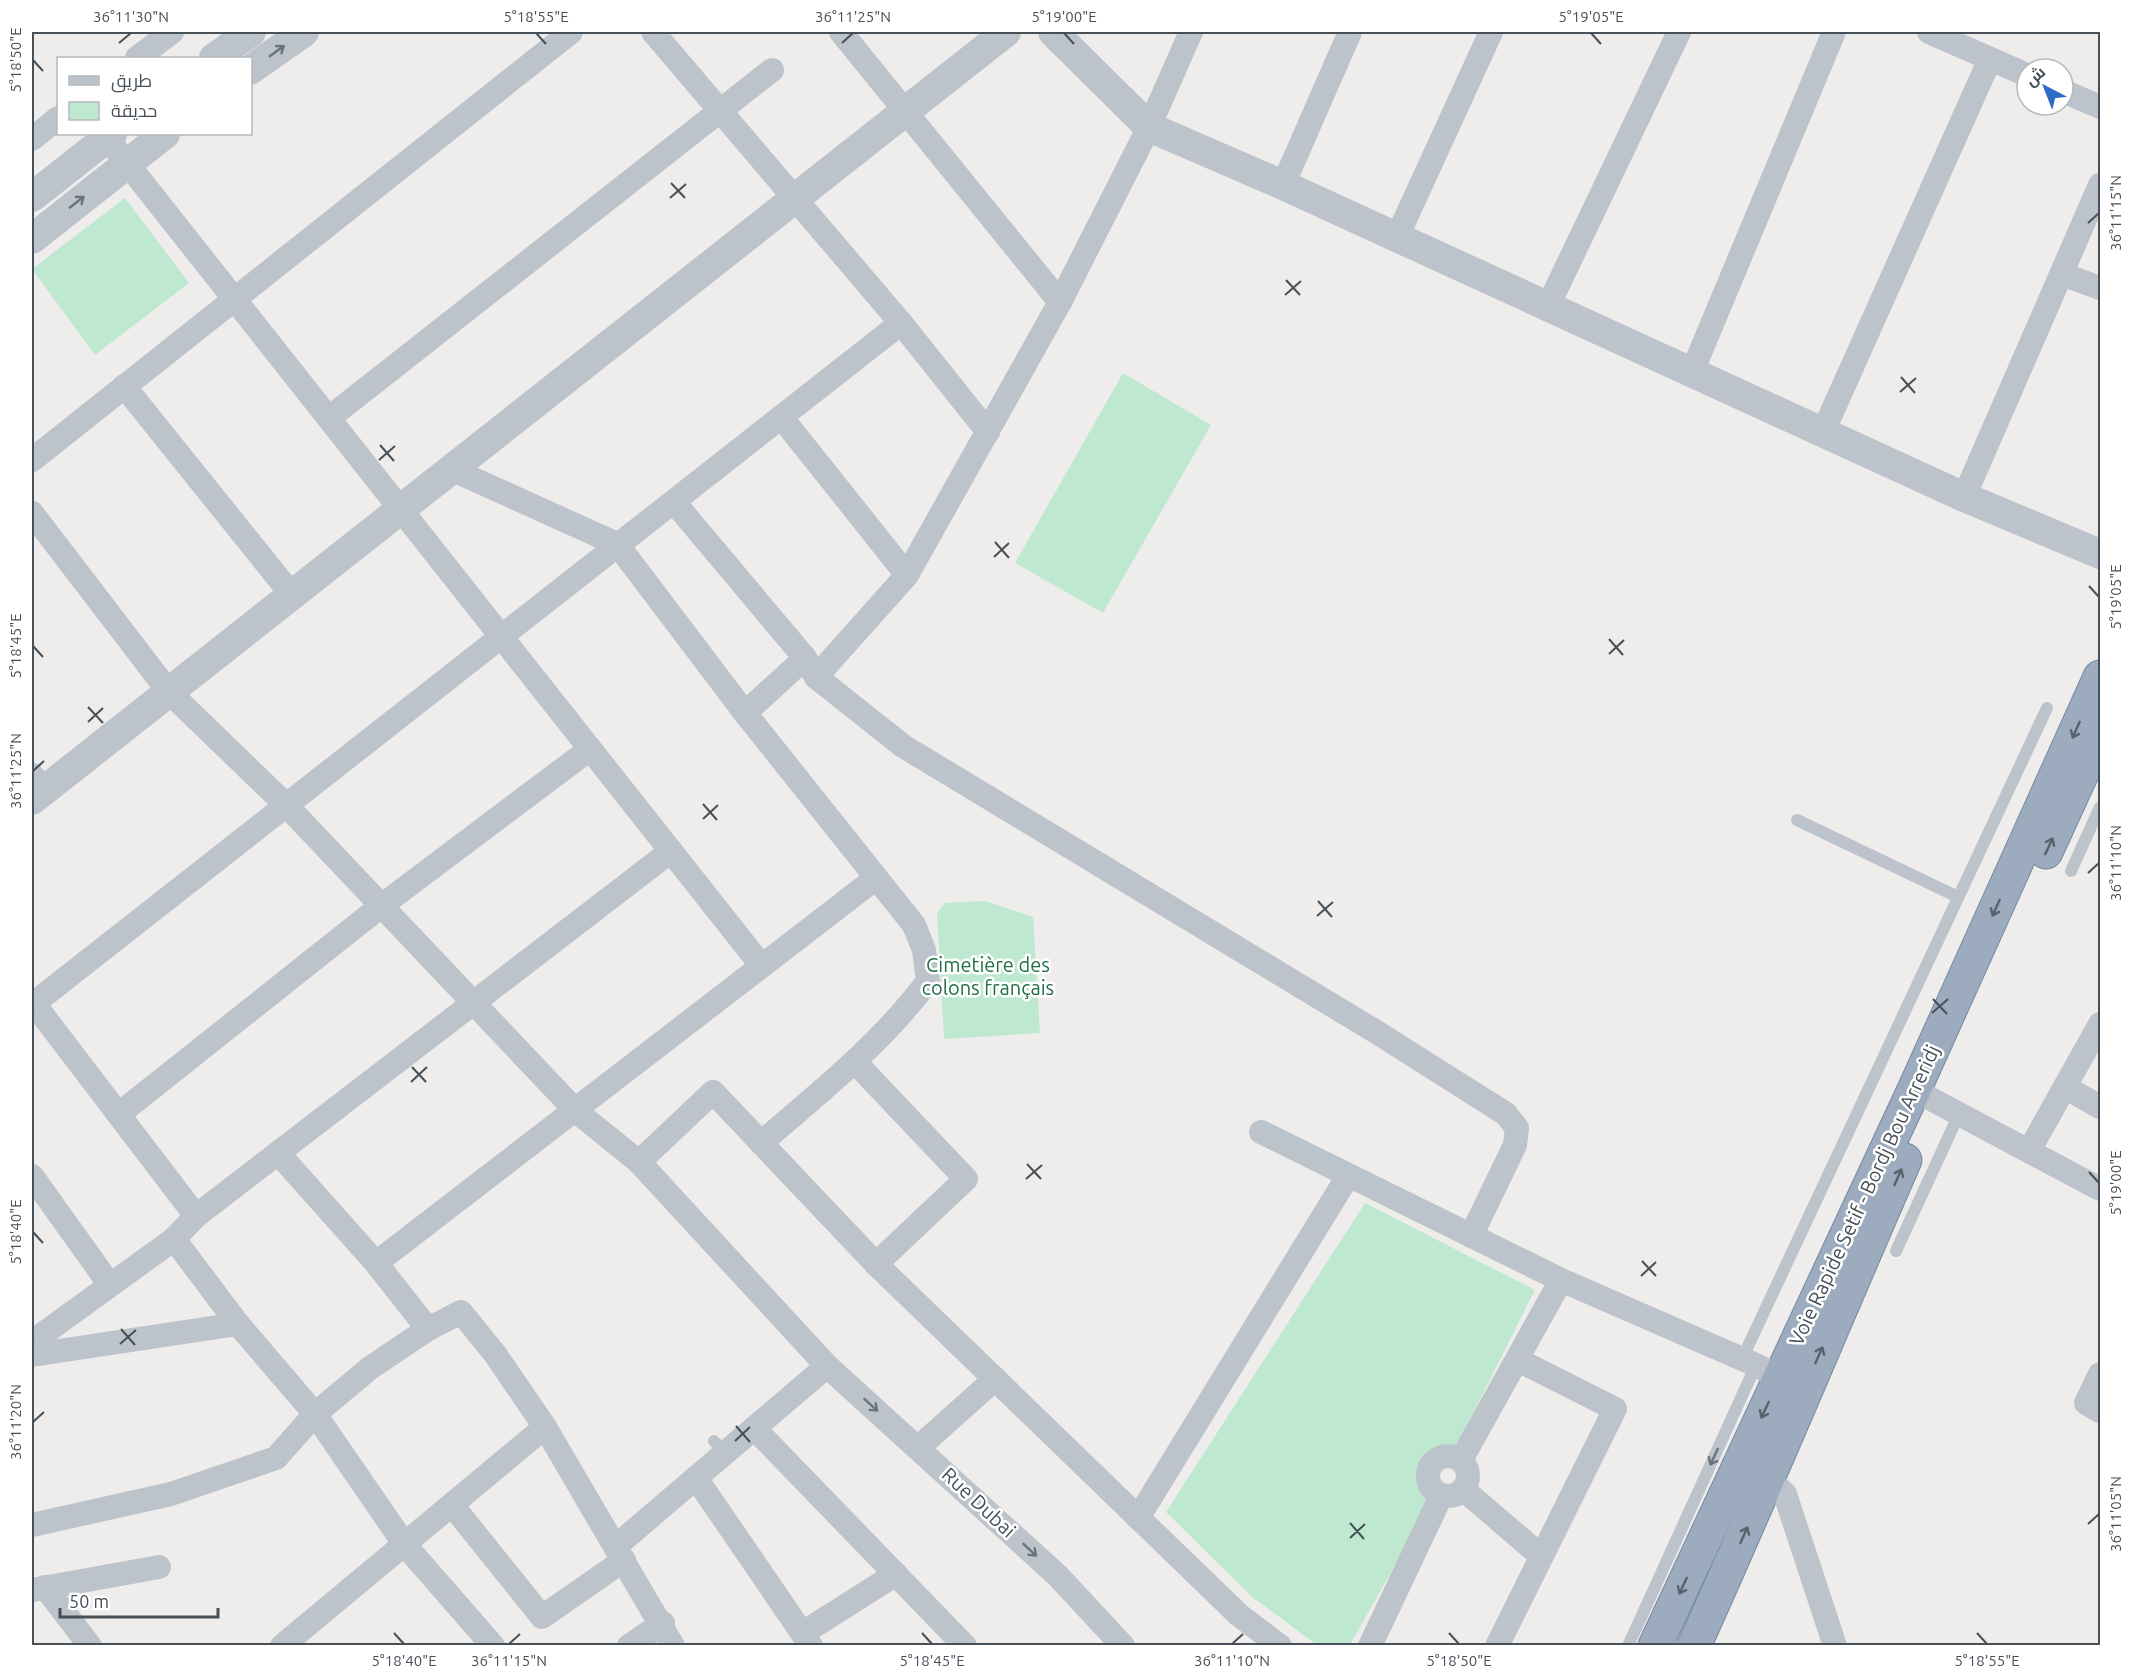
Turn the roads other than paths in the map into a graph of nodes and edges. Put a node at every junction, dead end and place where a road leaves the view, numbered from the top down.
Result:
1 (172, 32) edge
2 (250, 32) edge
3 (303, 32) edge
4 (653, 32) edge
5 (841, 32) edge
6 (1006, 32) edge
7 (1053, 32) edge
8 (1191, 32) edge
9 (1350, 32) edge
10 (1491, 32) edge
11 (1679, 32) edge
12 (1834, 32) edge
13 (1929, 32) edge
14 (555, 36) edge
15 (137, 57) edge
16 (215, 57) edge
17 (1990, 59) junction
18 (252, 69) edge
19 (772, 70) dead end
20 (2015, 70) edge
21 (2075, 96) edge
22 (2100, 107) edge
23 (718, 110) junction
24 (905, 111) junction
25 (57, 119) edge
26 (1149, 127) junction
27 (164, 135) edge
28 (109, 136) edge
29 (32, 139) edge
30 (127, 164) junction
31 (1282, 185) junction
32 (2100, 185) edge
33 (32, 197) edge
34 (793, 199) junction
35 (1397, 237) junction
36 (32, 239) edge
37 (2062, 274) junction
38 (2100, 288) edge
39 (234, 299) junction
40 (1060, 302) junction
41 (1548, 306) junction
42 (901, 323) junction
43 (1692, 372) junction
44 (124, 386) junction
45 (329, 418) junction
46 (782, 418) junction
47 (988, 432) junction
48 (1823, 432) junction
49 (32, 460) edge
50 (451, 469) junction
51 (1964, 496) junction
52 (674, 502) junction
53 (400, 509) junction
54 (32, 513) edge
55 (617, 544) junction
56 (2100, 554) edge
57 (907, 575) junction
58 (292, 595) junction
59 (501, 637) junction
60 (810, 668) junction
61 (2100, 677) edge
62 (169, 692) junction
63 (2047, 708) dead end
64 (745, 713) junction
65 (2100, 734) edge
66 (590, 749) junction
67 (36, 789) edge
68 (286, 805) junction
69 (2100, 807) edge
70 (1797, 820) dead end
71 (671, 851) junction
72 (2071, 871) dead end
73 (876, 878) junction
74 (1958, 897) junction
75 (381, 906) junction
76 (761, 965) junction
77 (474, 1002) junction
78 (32, 1003) edge
79 (2100, 1024) edge
80 (855, 1062) junction
81 (2065, 1087) junction
82 (1935, 1101) junction
83 (2100, 1107) edge
84 (577, 1112) junction
85 (119, 1114) junction
86 (1261, 1132) dead end
87 (761, 1143) junction
88 (2029, 1151) junction
89 (278, 1153) junction
90 (639, 1162) junction
91 (32, 1176) edge
92 (1348, 1176) junction
93 (2100, 1190) edge
94 (196, 1216) junction
95 (1471, 1236) junction
96 (174, 1239) junction
97 (1896, 1251) dead end
98 (376, 1263) junction
99 (876, 1264) junction
100 (1561, 1280) junction
101 (110, 1285) junction
102 (238, 1324) junction
103 (428, 1329) junction
104 (32, 1342) edge
105 (32, 1355) edge
106 (1518, 1360) junction
107 (827, 1366) junction
108 (1770, 1374) junction
109 (2100, 1374) edge
110 (995, 1379) junction
111 (2100, 1411) edge
112 (315, 1414) junction
113 (545, 1427) junction
114 (754, 1428) junction
115 (919, 1447) junction
116 (1461, 1460) junction
117 (696, 1478) junction
118 (1769, 1479) junction
119 (1452, 1493) junction
120 (452, 1504) junction
121 (1138, 1518) junction
122 (32, 1525) edge
123 (405, 1545) junction
124 (620, 1553) junction
125 (1541, 1556) junction
126 (159, 1567) dead end
127 (896, 1574) junction
128 (38, 1589) edge
129 (663, 1623) junction
130 (307, 1637) edge
131 (807, 1639) edge
132 (90, 1646) edge
133 (282, 1646) edge
134 (493, 1646) edge
135 (629, 1646) edge
136 (674, 1646) edge
137 (965, 1646) edge
138 (1124, 1646) edge
139 (1280, 1646) edge
140 (1370, 1646) edge
141 (1497, 1646) edge
142 (1628, 1646) edge
143 (1655, 1646) edge
144 (1694, 1646) edge
145 (1834, 1646) edge

1 - 15 street
2 - 16 street
18 -> 3 street
4 - 23 street
5 - 24 street
6 - 24 street
7 - 26 street
8 - 26 street
9 - 31 street
10 - 35 street
11 - 41 street
12 - 43 street
13 - 17 street
14 - 39 street
17 - 20 street
17 - 48 street
19 - 23 street
21 - 22 street
23 - 34 street
23 - 45 street
24 - 34 street
24 - 40 street
25 - 29 street
26 - 31 street
26 - 40 street
27 - 30 street
28 - 30 street
28 - 33 street
36 -> 30 street
30 - 39 street
31 - 35 street
32 - 37 street
34 - 42 street
34 - 50 street
35 - 41 street
37 - 38 street
37 - 51 street
39 - 44 street
39 - 45 street
40 - 47 street
41 - 43 street
42 - 46 street
42 - 47 street
43 - 48 street
44 - 49 street
44 - 58 street
45 - 53 street
46 - 52 street
46 - 57 street
47 - 57 street
48 - 51 street
50 - 53 street
50 - 55 street
51 - 56 street
52 - 55 street
52 - 60 street
53 - 58 street
53 - 59 street
54 - 62 street, Rue Dubai
55 - 59 street
55 - 64 street
57 - 60 street
58 - 62 street
59 - 66 street
59 - 68 street
60 - 64 street
60 - 95 street
61 -> 82 highway, Voie Rapide Setif - Bordj Bou Arreridj
62 - 67 street
62 - 68 street, Rue Dubai
63 - 74 lane
64 - 73 street
82 -> 65 highway, Voie Rapide Setif - Bordj Bou Arreridj
66 - 71 street
66 - 75 street
68 - 75 street, Rue Dubai
68 - 78 street
69 - 72 lane
70 - 74 lane
71 - 76 street
71 - 77 street
73 - 76 street
73 - 80 street
74 - 108 lane
75 - 77 street, Rue Dubai
75 - 85 street
76 - 84 street
77 - 84 street, Rue Dubai
77 - 89 street
78 - 85 street
79 - 81 street
80 - 87 street
80 - 99 street
81 - 83 street
81 - 88 street
82 - 88 street
82 - 97 lane
82 - 108 highway, Voie Rapide Setif - Bordj Bou Arreridj
84 - 90 street, Rue Dubai
84 - 98 street
85 - 94 street
86 - 92 street
87 - 90 street
87 - 99 street
88 - 93 street
89 - 94 street
89 - 98 street
90 - 107 street, Rue Dubai
91 - 101 street
92 - 95 street
92 - 121 street
94 - 96 street
95 - 100 street
96 - 101 street
96 - 102 street
98 - 103 street
99 - 110 street
100 - 106 street
100 - 108 street
101 - 104 street
102 - 105 street
102 - 112 street
103 - 112 street
103 - 113 street
106 - 116 street
106 - 125 street
107 - 114 street
107 -> 115 street, Rue Dubai
108 - 118 highway, Voie Rapide Setif - Bordj Bou Arreridj
108 -> 142 lane
108 -> 143 highway, Voie Rapide Setif - Bordj Bou Arreridj
109 - 111 street
110 - 115 street
110 - 121 street
112 - 122 street
112 - 123 street
113 - 120 street
113 - 124 street
114 - 117 street
114 - 127 street
115 -> 138 street, Rue Dubai
116 - 119 street
116 - 119 street
117 - 124 street
117 - 131 street
144 -> 118 highway, Voie Rapide Setif - Bordj Bou Arreridj
118 - 145 street
119 - 125 street
119 - 140 street
120 - 123 street
120 - 124 street
121 - 139 street
123 - 130 street
123 - 134 street
124 - 129 street
125 - 141 street
126 - 128 street
127 - 131 street
127 - 137 street
128 - 132 street
129 - 135 street
129 - 136 street
130 - 133 street

